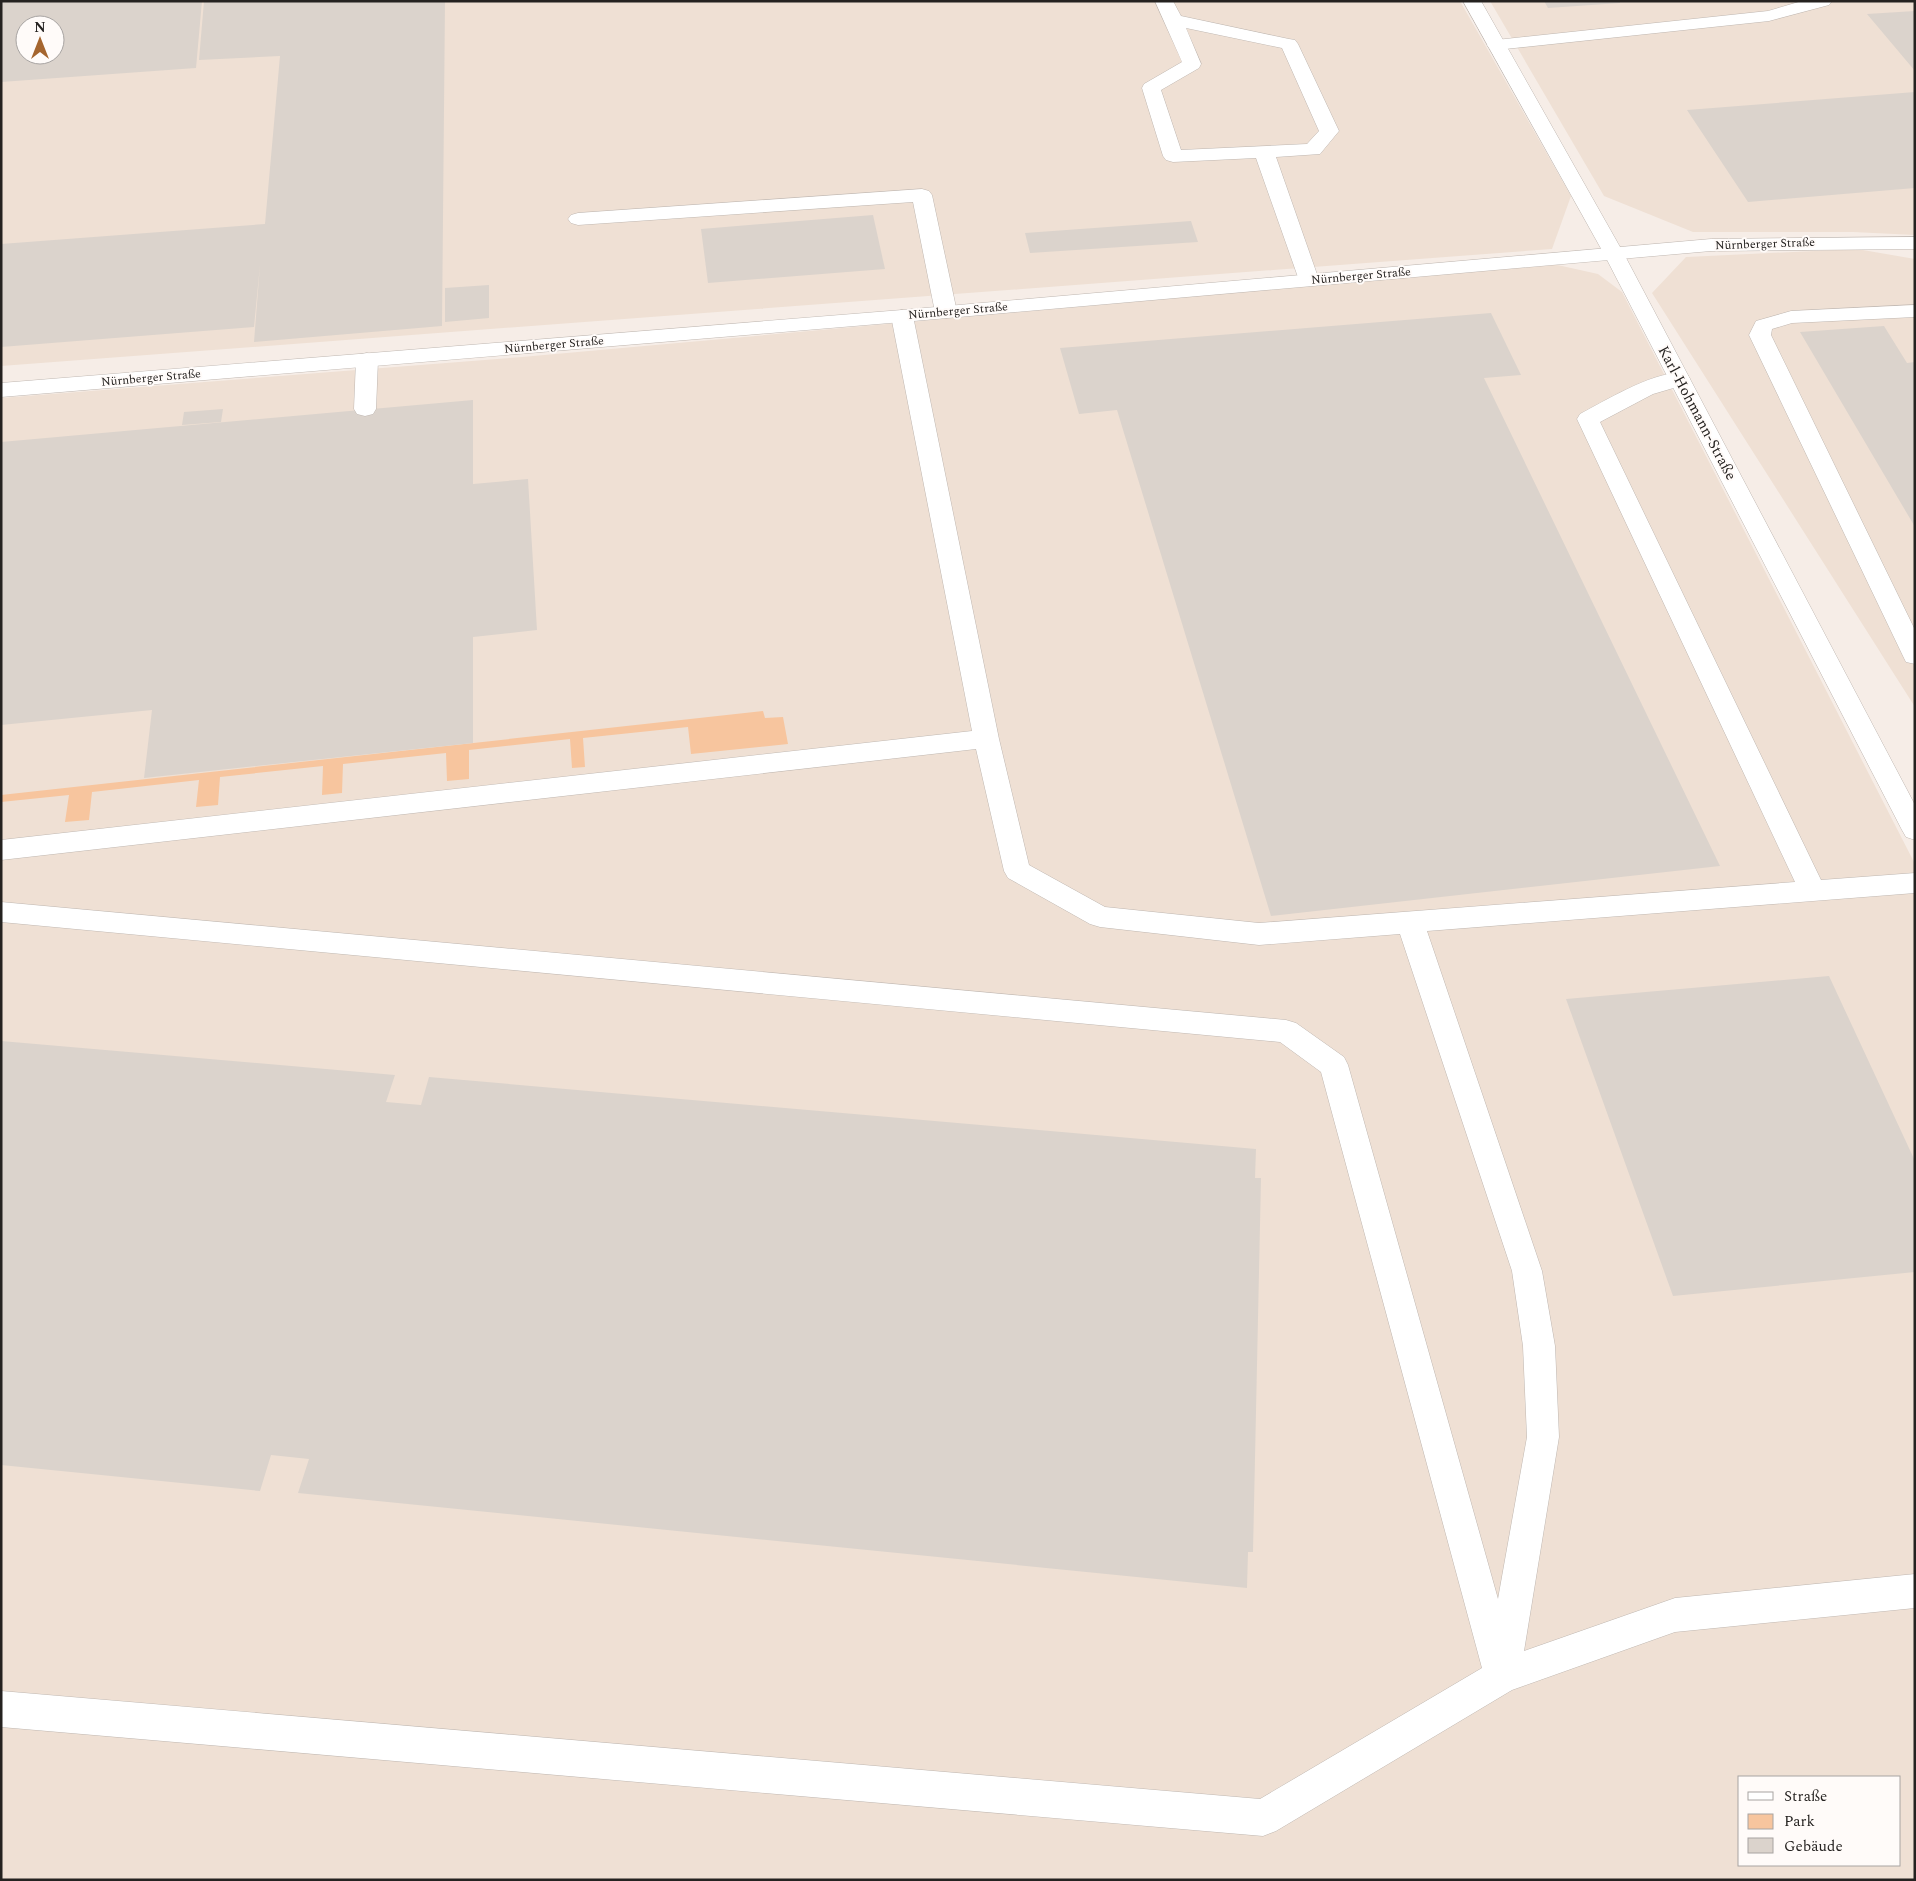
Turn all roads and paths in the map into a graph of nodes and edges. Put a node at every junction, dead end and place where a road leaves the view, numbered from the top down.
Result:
1 (1164, 1) edge
2 (1472, 1) edge
3 (1823, 1) edge
4 (1174, 20) junction
5 (1496, 45) junction
6 (1264, 152) junction
7 (578, 219) dead end
8 (1915, 243) edge
9 (1614, 254) junction
10 (1310, 280) junction
11 (1915, 311) edge
12 (946, 312) junction
13 (902, 316) junction
14 (367, 360) junction
15 (1679, 379) junction
16 (1, 390) edge
17 (365, 409) dead end
18 (1915, 656) edge
19 (986, 739) junction
20 (1915, 830) edge
21 (1, 850) edge
22 (1915, 883) edge
23 (1813, 891) junction
24 (1, 912) edge
25 (1410, 922) junction
26 (1915, 1591) edge
27 (1502, 1676) junction
28 (1, 1709) edge

1 - 4 street
2 - 5 street, Karl-Hohmann-Straße
3 - 5 street
4 - 6 street
4 - 6 street
5 - 9 street, Karl-Hohmann-Straße
6 - 10 street
7 - 12 street
8 - 9 street, Nürnberger Straße
9 - 10 street, Nürnberger Straße
9 - 15 street, Karl-Hohmann-Straße
10 - 12 street, Nürnberger Straße
11 - 18 street
12 - 13 street, Nürnberger Straße
13 - 14 street, Nürnberger Straße
13 - 19 street
14 - 16 street, Nürnberger Straße
14 - 17 street
15 - 20 street, Karl-Hohmann-Straße
15 - 23 street
19 - 21 street
19 - 25 street
22 - 23 street
23 - 25 street
24 - 27 street
25 - 27 street
26 - 27 street
27 - 28 street

